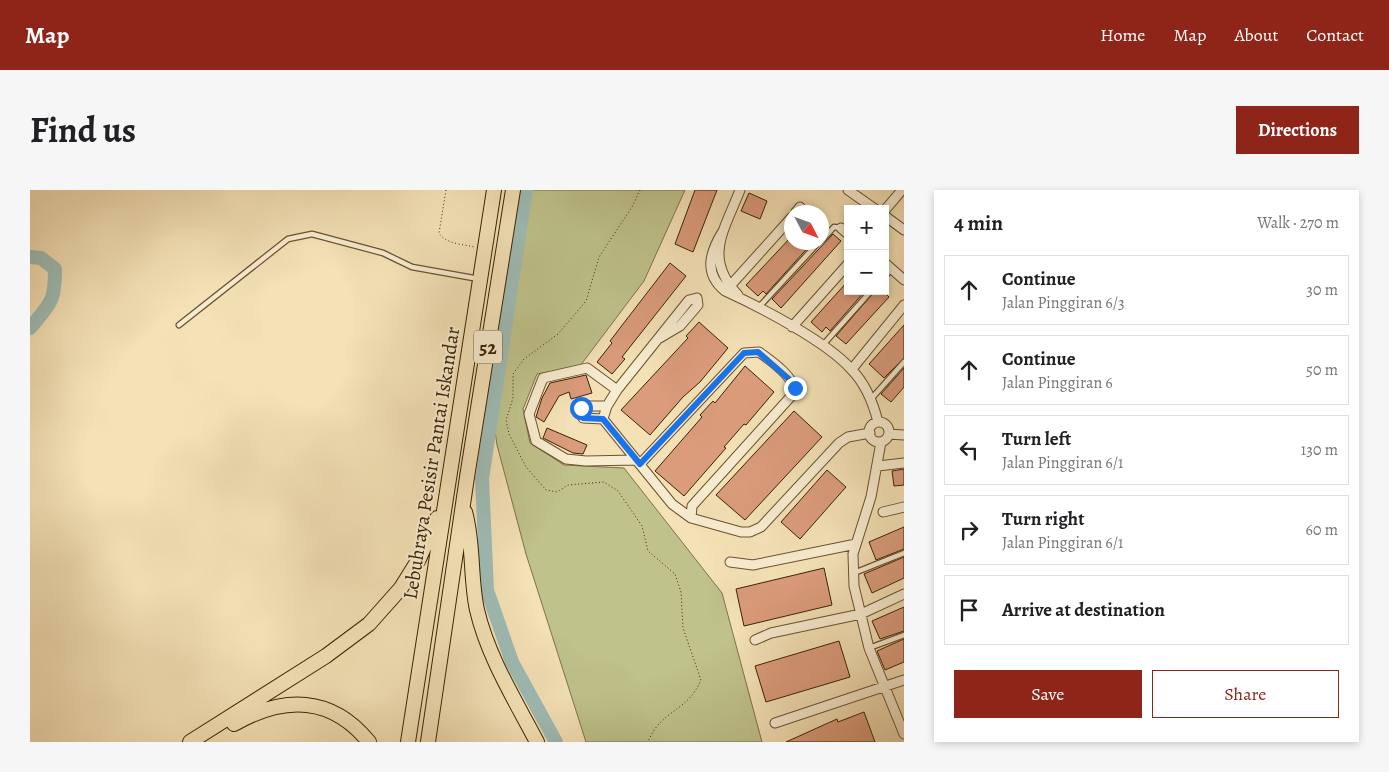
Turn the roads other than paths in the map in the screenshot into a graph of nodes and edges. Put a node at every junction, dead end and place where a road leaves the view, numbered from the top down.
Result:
1 (494, 190) edge
2 (513, 190) edge
3 (740, 190) edge
4 (849, 190) edge
5 (902, 190) edge
6 (870, 205) edge
7 (889, 205) edge
8 (889, 219) edge
9 (784, 226) edge
10 (904, 230) edge
11 (724, 231) junction
12 (844, 231) edge
13 (829, 232) edge
14 (812, 250) edge
15 (844, 268) edge
16 (889, 270) edge
17 (480, 279) junction
18 (904, 280) edge
19 (730, 286) junction
20 (867, 295) edge
21 (742, 299) junction
22 (904, 305) edge
23 (758, 308) junction
24 (179, 325) dead end
25 (792, 327) junction
26 (658, 339) junction
27 (822, 346) junction
28 (904, 362) edge
29 (852, 369) junction
30 (617, 390) junction
31 (872, 398) junction
32 (607, 406) junction
33 (604, 421) junction
34 (878, 422) junction
35 (870, 433) junction
36 (889, 434) junction
37 (904, 435) edge
38 (881, 442) junction
39 (638, 462) junction
40 (904, 463) edge
41 (878, 466) junction
42 (445, 501) junction
43 (463, 504) junction
44 (904, 506) edge
45 (883, 512) dead end
46 (692, 518) junction
47 (856, 544) junction
48 (904, 553) edge
49 (730, 562) dead end
50 (854, 573) junction
51 (904, 594) edge
52 (861, 614) junction
53 (904, 635) edge
54 (755, 640) dead end
55 (869, 648) junction
56 (904, 680) edge
57 (886, 685) junction
58 (902, 720) edge
59 (775, 723) dead end
60 (904, 734) edge
61 (190, 742) edge
62 (207, 742) edge
63 (369, 742) edge
64 (408, 742) edge
65 (428, 742) edge
66 (537, 742) edge

1 - 17 highway, Lebuhraya Pesisir Pantai Iskandar / 52
2 - 43 highway, Lebuhraya Pesisir Pantai Iskandar / 52
3 - 11 street
4 - 6 street
5 - 7 street
8 - 10 street
9 - 19 street
11 - 19 street
11 - 21 street
12 - 13 lane
14 - 23 lane
15 - 25 street
16 - 18 street
17 - 24 lane
17 - 42 highway, Lebuhraya Pesisir Pantai Iskandar / 52
19 - 21 street
20 - 27 lane
21 - 23 street
22 - 29 street
23 - 25 street
25 - 27 street
26 - 26 street
26 - 30 street
27 - 29 street
28 - 31 lane
29 - 31 street
30 - 32 street
30 - 39 street
31 - 34 street
32 - 33 street
32 - 33 street
33 - 39 street
34 - 35 street
34 - 36 street
35 - 38 street
35 - 46 street
36 - 37 street
36 - 38 street
38 - 41 street
39 - 46 street
39 - 46 street
40 - 41 street
41 - 47 street
42 - 61 highway
42 - 64 highway, Lebuhraya Pesisir Pantai Iskandar / 52
43 - 65 highway, Lebuhraya Pesisir Pantai Iskandar / 52
43 - 66 highway
44 - 45 street
47 - 49 street
47 - 50 street
48 - 50 lane
50 - 52 street
51 - 52 street
52 - 54 street
52 - 55 street
53 - 55 lane
55 - 57 street
56 - 57 street
57 - 58 street
57 - 59 street
58 - 60 street
62 - 63 highway

